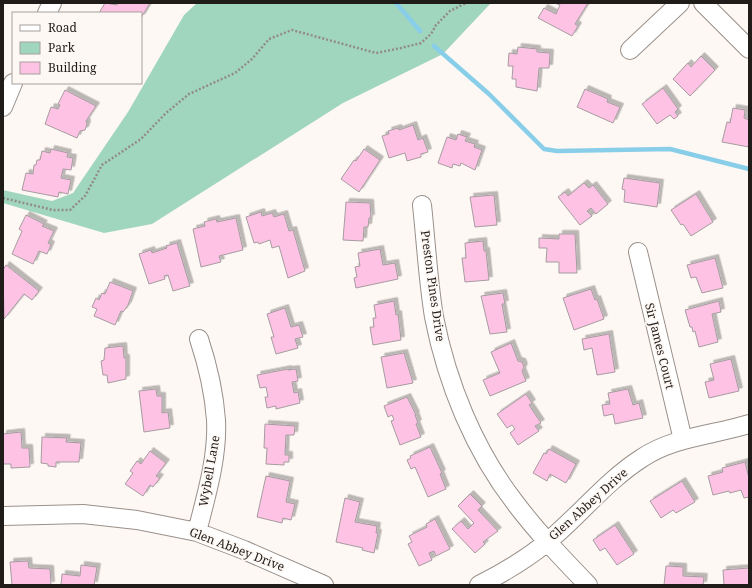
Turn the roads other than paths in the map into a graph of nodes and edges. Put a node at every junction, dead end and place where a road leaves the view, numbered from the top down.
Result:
1 (52, 3) edge
2 (680, 3) edge
3 (703, 3) edge
4 (48, 12) edge
5 (749, 49) edge
6 (630, 50) dead end
7 (13, 84) edge
8 (3, 107) edge
9 (422, 205) dead end
10 (638, 252) dead end
11 (199, 339) dead end
12 (749, 424) edge
13 (683, 440) junction
14 (3, 516) edge
15 (197, 532) junction
16 (547, 542) junction
17 (324, 585) edge
18 (479, 585) edge
19 (588, 585) edge

1 - 4 street
2 - 6 street
3 - 5 street
7 - 8 street
9 - 16 street, Preston Pines Drive
10 - 13 street, Sir James Court
11 - 15 street, Wybell Lane
12 - 13 street, Glen Abbey Drive
13 - 16 street, Glen Abbey Drive
14 - 15 street, Glen Abbey Drive
15 - 17 street, Glen Abbey Drive
16 - 18 street, Glen Abbey Drive
16 - 19 street, Preston Pines Drive

